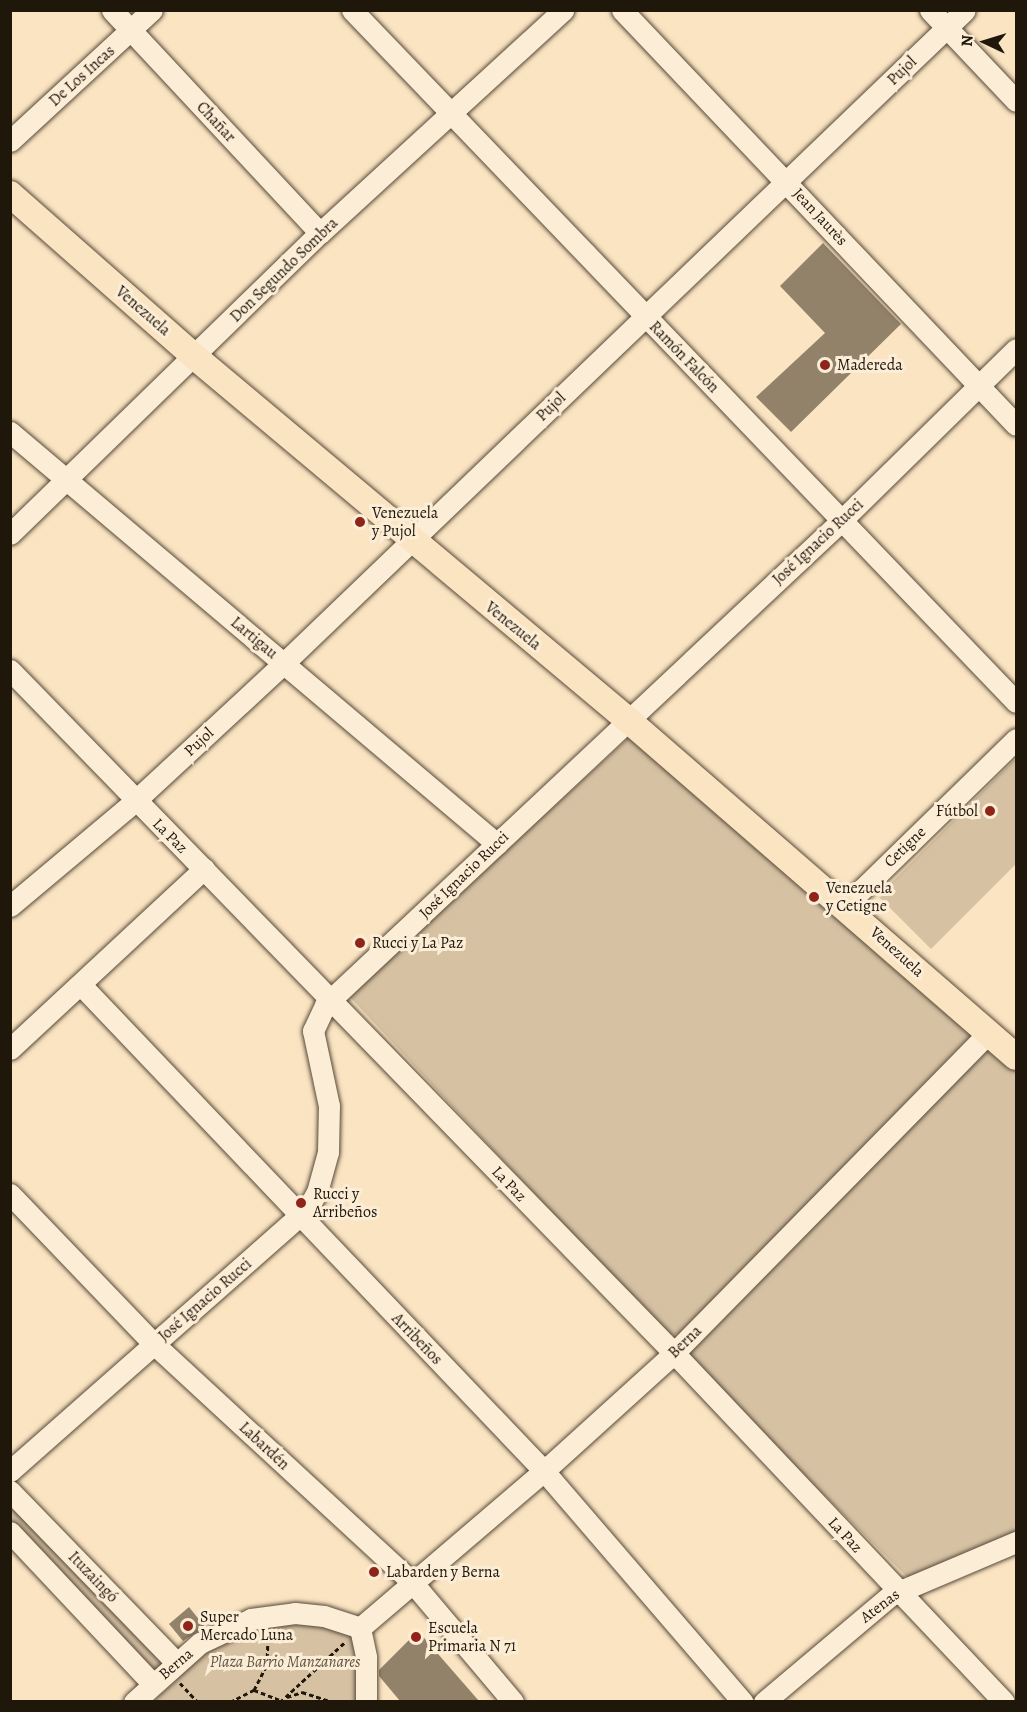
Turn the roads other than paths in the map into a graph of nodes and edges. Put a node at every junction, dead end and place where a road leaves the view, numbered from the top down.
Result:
1 (112, 10) edge
2 (152, 10) edge
3 (352, 10) edge
4 (564, 10) edge
5 (622, 10) edge
6 (930, 10) edge
7 (965, 10) edge
8 (947, 28) junction
9 (131, 31) junction
10 (1017, 101) edge
11 (451, 113) junction
12 (10, 141) edge
13 (787, 182) junction
14 (10, 194) edge
15 (320, 233) junction
16 (645, 316) junction
17 (1017, 349) edge
18 (195, 357) junction
19 (978, 386) junction
20 (1017, 425) edge
21 (10, 432) edge
22 (68, 481) junction
23 (841, 521) junction
24 (10, 534) edge
25 (412, 542) junction
26 (284, 663) junction
27 (14, 681) edge
28 (1017, 702) edge
29 (628, 720) junction
30 (1017, 739) edge
31 (135, 801) junction
32 (497, 843) junction
33 (204, 869) junction
34 (10, 906) edge
35 (845, 906) junction
36 (81, 985) junction
37 (331, 999) junction
38 (988, 1033) junction
39 (10, 1049) edge
40 (1017, 1057) edge
41 (10, 1194) edge
42 (299, 1218) junction
43 (154, 1344) junction
44 (674, 1353) junction
45 (10, 1471) edge
46 (544, 1471) junction
47 (10, 1491) edge
48 (10, 1532) edge
49 (1017, 1542) edge
50 (411, 1582) junction
51 (898, 1590) junction
52 (360, 1628) junction
53 (165, 1672) junction
54 (135, 1701) edge
55 (366, 1701) edge
56 (513, 1701) edge
57 (744, 1701) edge
58 (764, 1701) edge
59 (1004, 1701) edge

1 - 9 street, Chañar
2 - 9 street, De Los Incas
3 - 11 street, Ramón Falcón
4 - 11 street, Don Segundo Sombra
5 - 13 street, Jean Jaurès
6 - 8 street
7 - 8 street, Pujol
8 - 10 street
8 - 13 street, Pujol
9 - 12 street, De Los Incas
9 - 15 street, Chañar
11 - 15 street, Don Segundo Sombra
11 - 16 street, Ramón Falcón
13 - 16 street, Pujol
13 - 19 street, Jean Jaurès
14 - 18 main road, Venezuela
15 - 18 street, Don Segundo Sombra
16 - 23 street, Ramón Falcón
16 - 25 street, Pujol
17 - 19 street, José Ignacio Rucci
18 - 22 street, Don Segundo Sombra
18 - 25 main road, Venezuela
19 - 20 street, Jean Jaurès
19 - 23 street, José Ignacio Rucci
21 - 22 street, Lartigau
22 - 24 street, Don Segundo Sombra
22 - 26 street, Lartigau
23 - 28 street, Ramón Falcón
23 - 29 street, José Ignacio Rucci
25 - 26 street, Pujol
25 - 29 main road, Venezuela
26 - 31 street, Pujol
26 - 32 street, Lartigau
27 - 31 street, La Paz
29 - 32 street, José Ignacio Rucci
29 - 35 main road, Venezuela
30 - 35 street, Cetigne
31 - 33 street, La Paz
31 - 34 street, Pujol
32 - 37 street, José Ignacio Rucci
33 - 36 street
33 - 37 street, La Paz
35 - 38 main road, Venezuela
36 - 39 street
36 - 42 street, Arribeños
37 - 42 street, José Ignacio Rucci
37 - 44 street, La Paz
38 - 40 main road, Venezuela
38 - 44 street, Berna
41 - 43 street, Labardén
42 - 43 street, José Ignacio Rucci
42 - 46 street, Arribeños
43 - 45 street, José Ignacio Rucci
43 - 50 street, Labardén
44 - 46 street, Berna
44 - 51 street, La Paz
46 - 50 street, Berna
46 - 57 street, Arribeños
47 - 53 street, Ituzaingó
48 - 53 street, Ituzaingó
49 - 51 street, Atenas
50 - 52 street, Berna
50 - 56 street, Labardén
51 - 58 street, Atenas
51 - 59 street, La Paz
52 - 53 street, Berna
52 - 55 street
53 - 54 street, Berna

